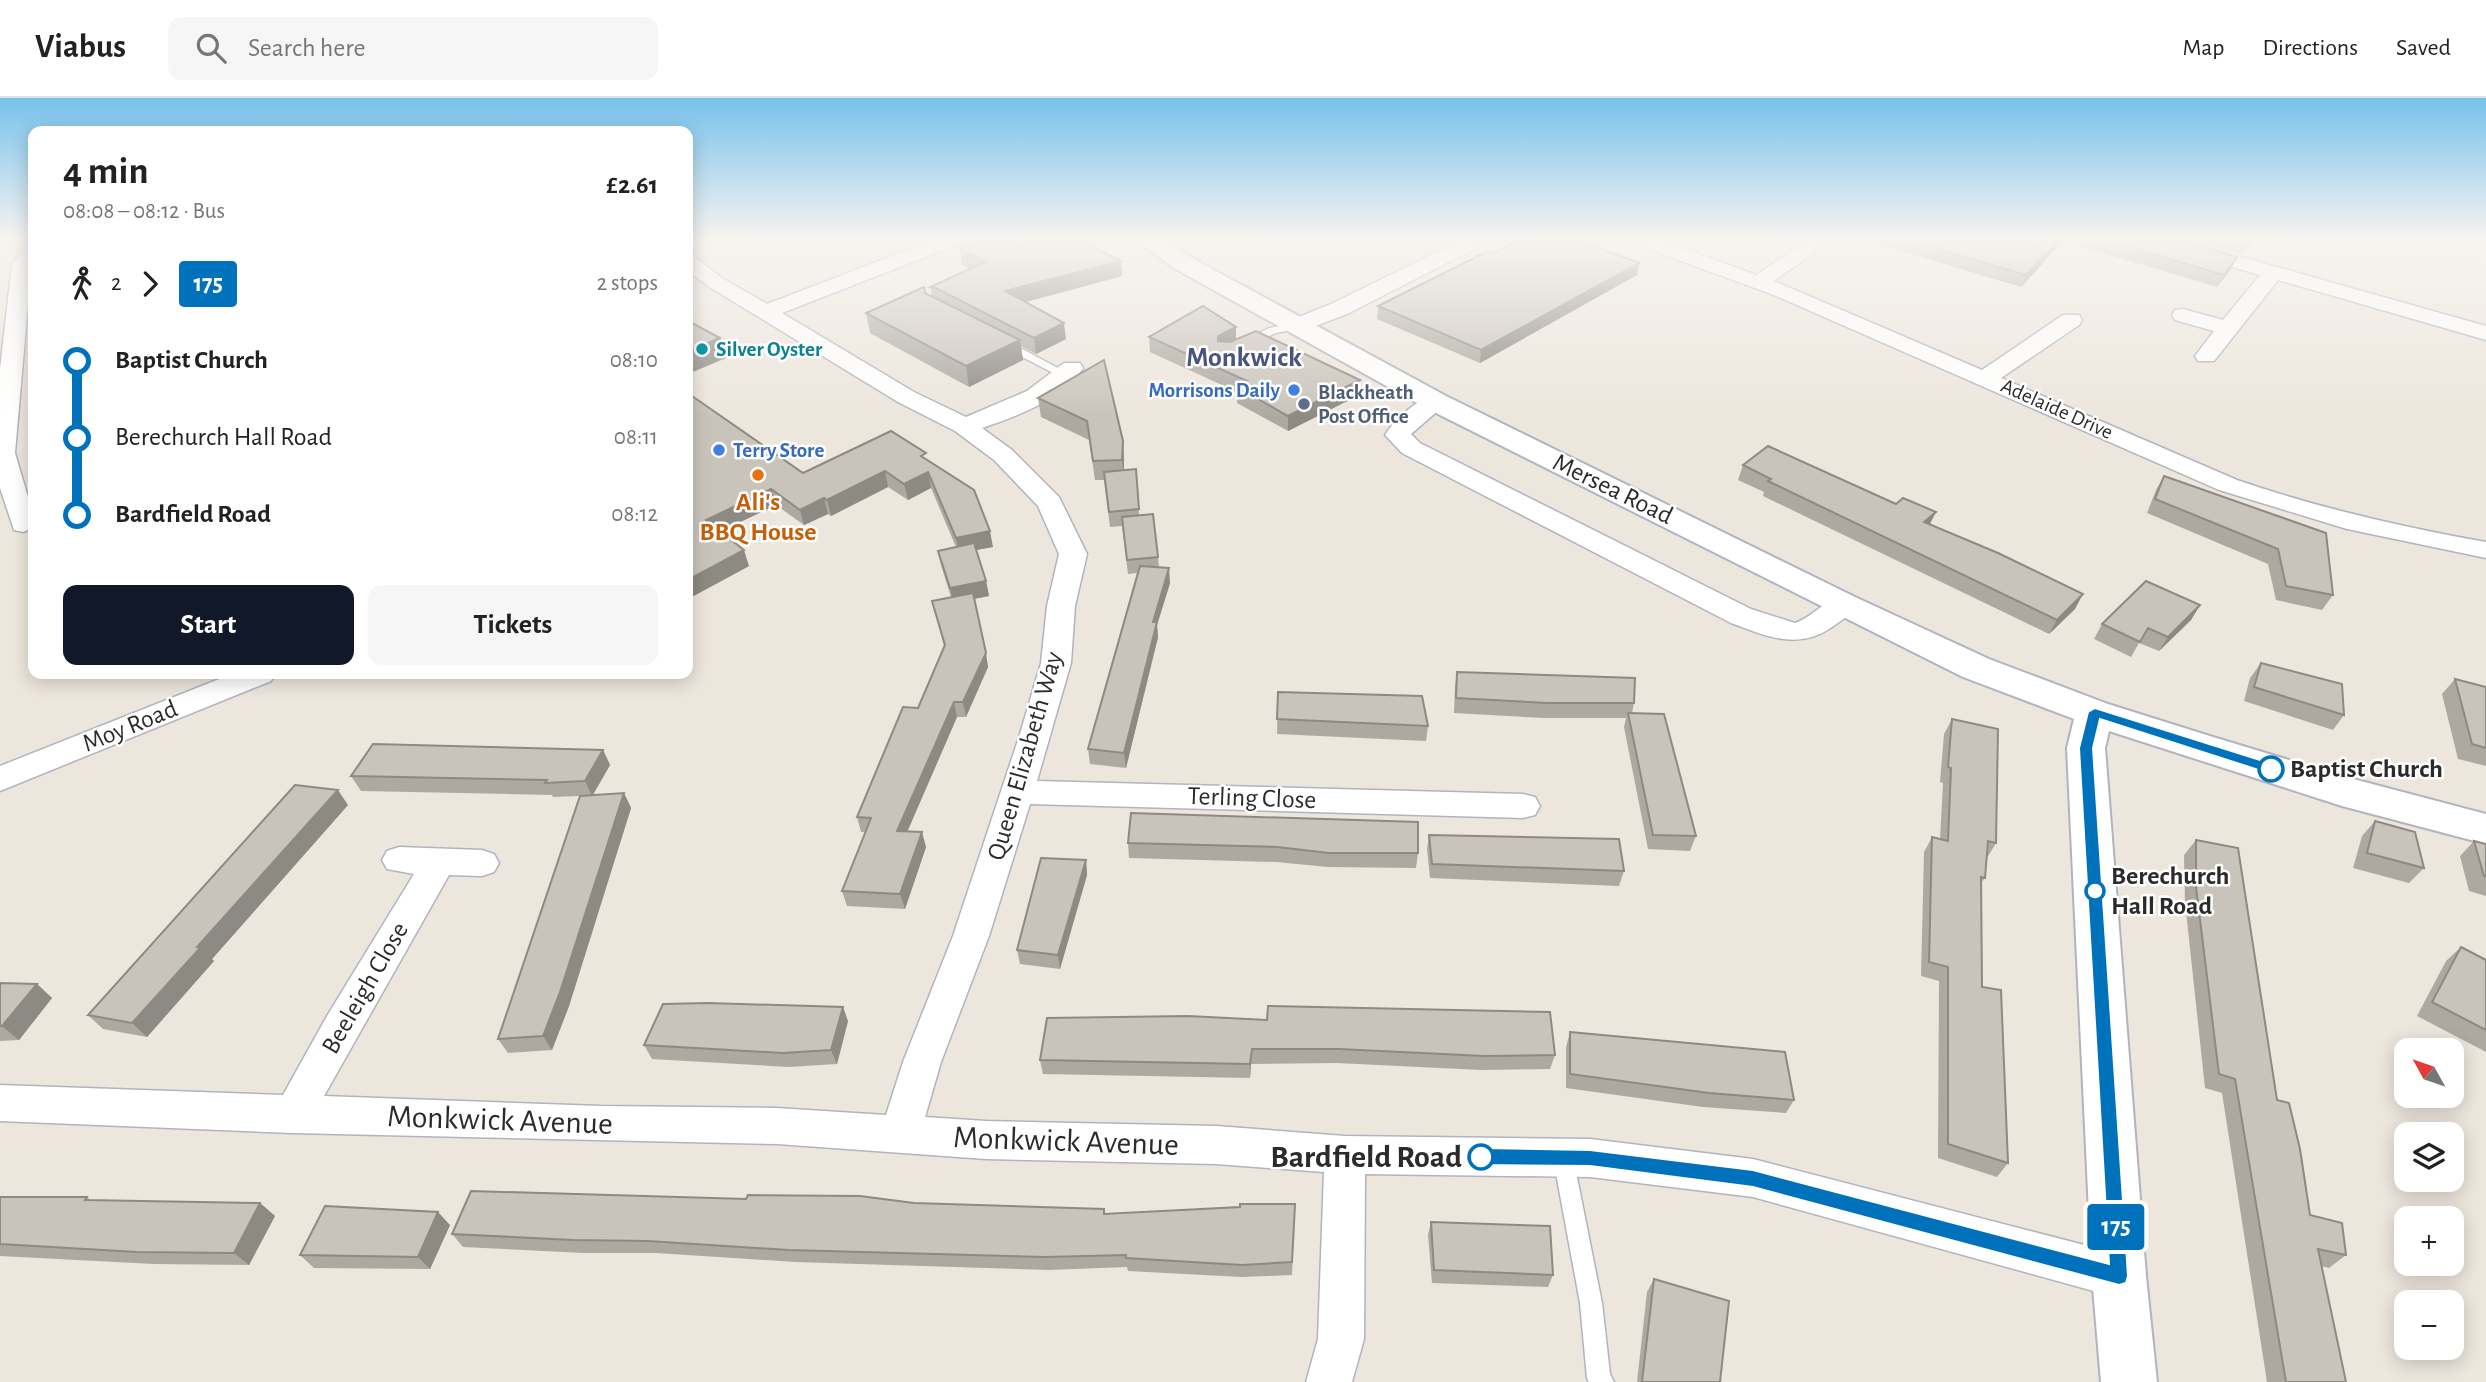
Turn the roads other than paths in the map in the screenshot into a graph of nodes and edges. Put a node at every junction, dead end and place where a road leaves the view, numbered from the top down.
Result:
1 (19, 298) edge
2 (734, 298) edge
3 (804, 298) edge
4 (1246, 298) edge
5 (1361, 298) edge
6 (1793, 298) edge
7 (2254, 298) edge
8 (2359, 298) edge
9 (766, 312) junction
10 (2183, 315) dead end
11 (2059, 321) dead end
12 (1297, 326) junction
13 (2229, 329) junction
14 (2486, 333) edge
15 (994, 338) edge
16 (1237, 348) edge
17 (2206, 356) dead end
18 (1069, 372) joint
19 (1985, 378) junction
20 (1436, 402) junction
21 (964, 426) junction
22 (19, 525) edge
23 (2486, 550) edge
24 (1843, 605) junction
25 (248, 679) edge
26 (2095, 712) junction
27 (0, 779) edge
28 (1016, 792) junction
29 (1523, 806) dead end
30 (2486, 829) edge
31 (399, 860) dead end
32 (439, 862) junction
33 (482, 863) dead end
34 (0, 1103) edge
35 (293, 1115) junction
36 (900, 1134) junction
37 (1345, 1155) junction
38 (1563, 1157) junction
39 (2119, 1276) junction
40 (1329, 1382) edge
41 (1602, 1382) edge
42 (2129, 1382) edge

1 - 22 street
2 - 9 street, Queen Elizabeth Way
3 - 9 street
4 - 12 main road, Mersea Road
5 - 12 street
6 - 19 street, Adelaide Drive
7 - 13 street
8 - 14 street
9 - 21 street, Queen Elizabeth Way
10 - 13 street
11 - 19 street
12 - 16 lane
12 - 20 main road, Mersea Road
13 - 17 street
15 - 18 lane
18 - 21 street
19 - 23 street, Adelaide Drive
20 - 24 main road, Mersea Road
20 - 24 street
21 - 28 street, Queen Elizabeth Way
24 - 26 main road, Mersea Road
25 - 27 street, Moy Road
26 - 30 main road, Mersea Road
26 - 39 main road
28 - 29 street, Terling Close
28 - 36 street, Queen Elizabeth Way
31 - 32 street
32 - 33 street
32 - 35 street, Beeleigh Close
34 - 35 street, Monkwick Avenue
35 - 36 street, Monkwick Avenue
36 - 37 street, Monkwick Avenue
37 - 38 street, Monkwick Avenue
37 - 40 street
38 - 39 street, Monkwick Avenue
38 - 41 lane
39 - 42 main road

